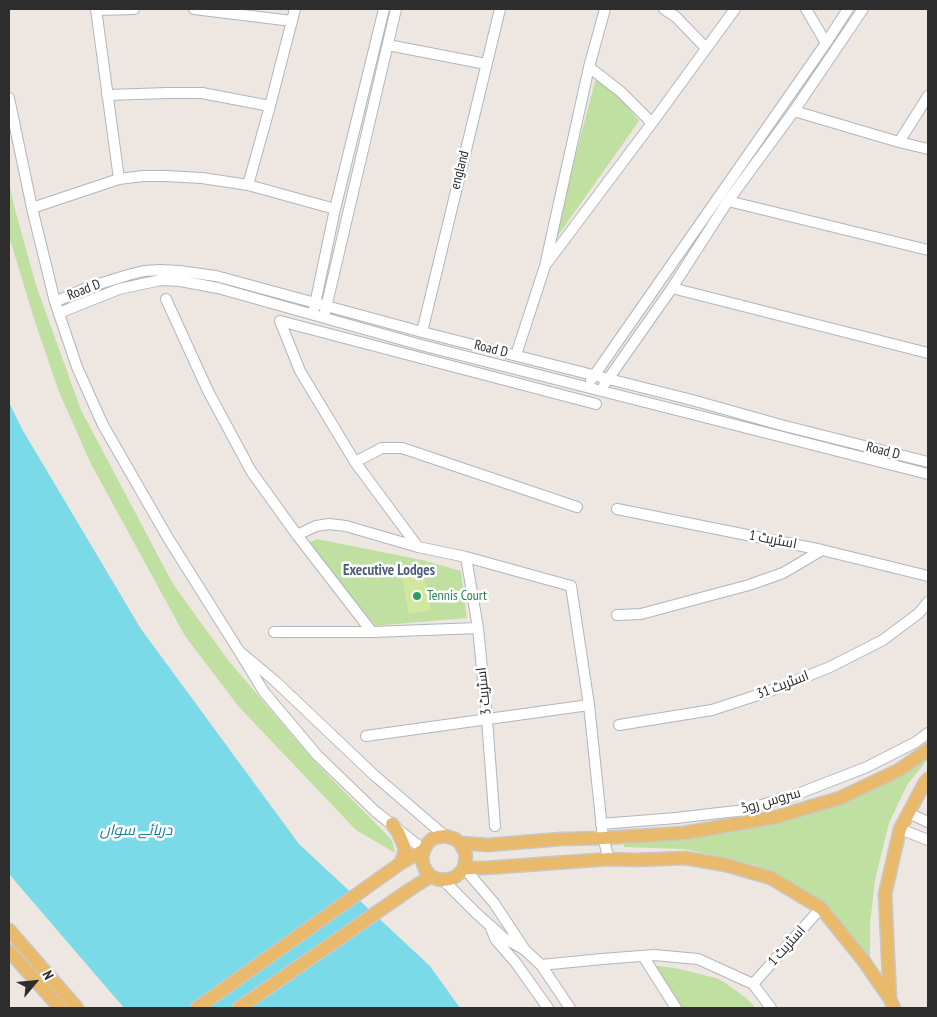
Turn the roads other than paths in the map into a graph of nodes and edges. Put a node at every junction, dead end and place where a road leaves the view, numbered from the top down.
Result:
1 (96, 9) edge
2 (134, 9) edge
3 (194, 9) edge
4 (295, 9) edge
5 (384, 9) edge
6 (396, 9) edge
7 (500, 9) edge
8 (605, 9) edge
9 (664, 9) edge
10 (735, 9) edge
11 (806, 9) edge
12 (848, 9) edge
13 (863, 9) edge
14 (292, 21) junction
15 (826, 43) junction
16 (388, 45) junction
17 (706, 48) junction
18 (486, 64) junction
19 (589, 68) junction
20 (107, 95) junction
21 (928, 96) edge
22 (9, 98) edge
23 (270, 106) junction
24 (794, 111) junction
25 (652, 123) junction
26 (898, 142) junction
27 (928, 149) edge
28 (119, 180) junction
29 (248, 185) junction
30 (728, 201) junction
31 (32, 208) junction
32 (335, 209) junction
33 (928, 250) edge
34 (545, 266) junction
35 (672, 288) junction
36 (166, 300) dead end
37 (55, 302) junction
38 (315, 304) junction
39 (327, 307) junction
40 (59, 313) junction
41 (313, 315) junction
42 (324, 318) junction
43 (422, 332) junction
44 (928, 353) edge
45 (516, 355) junction
46 (593, 376) junction
47 (607, 379) junction
48 (586, 387) junction
49 (601, 390) junction
50 (596, 404) dead end
51 (355, 462) junction
52 (928, 462) edge
53 (928, 474) edge
54 (577, 507) dead end
55 (617, 509) dead end
56 (297, 535) junction
57 (418, 547) junction
58 (822, 550) junction
59 (466, 558) junction
60 (928, 576) edge
61 (928, 602) edge
62 (618, 615) dead end
63 (478, 628) junction
64 (274, 632) dead end
65 (372, 632) junction
66 (239, 651) junction
67 (589, 705) junction
68 (487, 719) junction
69 (619, 725) dead end
70 (928, 733) edge
71 (366, 736) dead end
72 (928, 750) edge
73 (928, 778) edge
74 (908, 813) junction
75 (928, 822) edge
76 (392, 824) junction
77 (601, 824) junction
78 (495, 826) dead end
79 (900, 829) junction
80 (445, 836) junction
81 (602, 838) junction
82 (928, 840) edge
83 (460, 842) junction
84 (424, 850) junction
85 (609, 859) junction
86 (398, 866) junction
87 (464, 868) junction
88 (437, 878) junction
89 (821, 908) junction
90 (491, 926) junction
91 (9, 930) edge
92 (525, 950) junction
93 (9, 951) edge
94 (642, 956) junction
95 (541, 965) junction
96 (752, 984) junction
97 (892, 1004) edge
98 (60, 1008) edge
99 (77, 1008) edge
100 (197, 1008) edge
101 (239, 1008) edge
102 (548, 1008) edge
103 (570, 1008) edge
104 (676, 1008) edge
105 (771, 1008) edge

1 - 2 street
1 - 20 street
3 - 14 street
4 - 14 street
5 - 32 street
6 - 16 street
7 - 18 street, england
8 - 19 street
9 - 17 street
10 - 17 street
11 - 15 street
12 - 15 street
13 - 24 street
14 - 23 street
15 - 46 street
16 - 18 street
16 - 39 street
17 - 25 street
18 - 43 street, england
19 - 25 street
19 - 34 street
20 - 23 street
20 - 28 street
21 - 26 street
22 - 31 street
23 - 29 street
24 - 26 street
24 - 30 street
25 - 34 street
26 - 27 street
28 - 29 street
28 - 31 street
29 - 32 street
30 - 33 street
30 - 35 street
31 - 37 street
32 - 38 street
34 - 45 street
35 - 44 street
35 - 47 street
36 - 56 street
37 - 38 street, Road D
37 - 40 street
38 - 39 street, Road D
38 - 41 street
39 - 42 street
39 - 43 street, Road D
40 - 41 street, Road D
40 - 66 street
41 - 42 street, Road D
42 - 48 street, Road D
43 - 45 street, Road D
45 - 46 street, Road D
46 - 47 street, Road D
46 - 48 street
47 - 49 street
47 - 52 street, Road D
48 - 49 street, Road D
49 - 53 street, Road D
50 - 51 street
51 - 54 street
51 - 57 street
55 - 58 street, اسٹریٹ 1
56 - 57 street
56 - 65 street
57 - 59 street
58 - 60 street, اسٹریٹ 1
58 - 62 street
59 - 63 street, اسٹریٹ 3
59 - 67 street
61 - 69 street, اسٹریٹ 31
63 - 65 street
63 - 68 street, اسٹریٹ 3
64 - 65 street
66 - 76 street
66 - 80 street
67 - 68 street
67 - 77 street
68 - 71 street
68 - 78 street, اسٹریٹ 3
70 - 77 street, سروس روڈ
72 - 81 main road
73 - 74 main road
74 - 75 street
74 - 79 main road
76 - 84 street
76 - 86 main road
77 - 81 street
79 - 82 street
79 - 97 main road
80 - 83 main road
80 - 84 main road
81 - 83 main road
81 - 85 street
83 - 87 main road
84 - 86 main road
84 - 88 main road
85 - 87 main road
85 - 89 main road
86 - 100 main road
87 - 88 main road
87 - 92 street
88 - 90 street
88 - 101 main road
89 - 96 street, اسٹریٹ 1
89 - 97 main road
90 - 92 street
90 - 102 street
91 - 99 main road
92 - 95 street
93 - 98 main road
94 - 95 street
94 - 96 street
94 - 104 street
95 - 103 street
96 - 105 street

